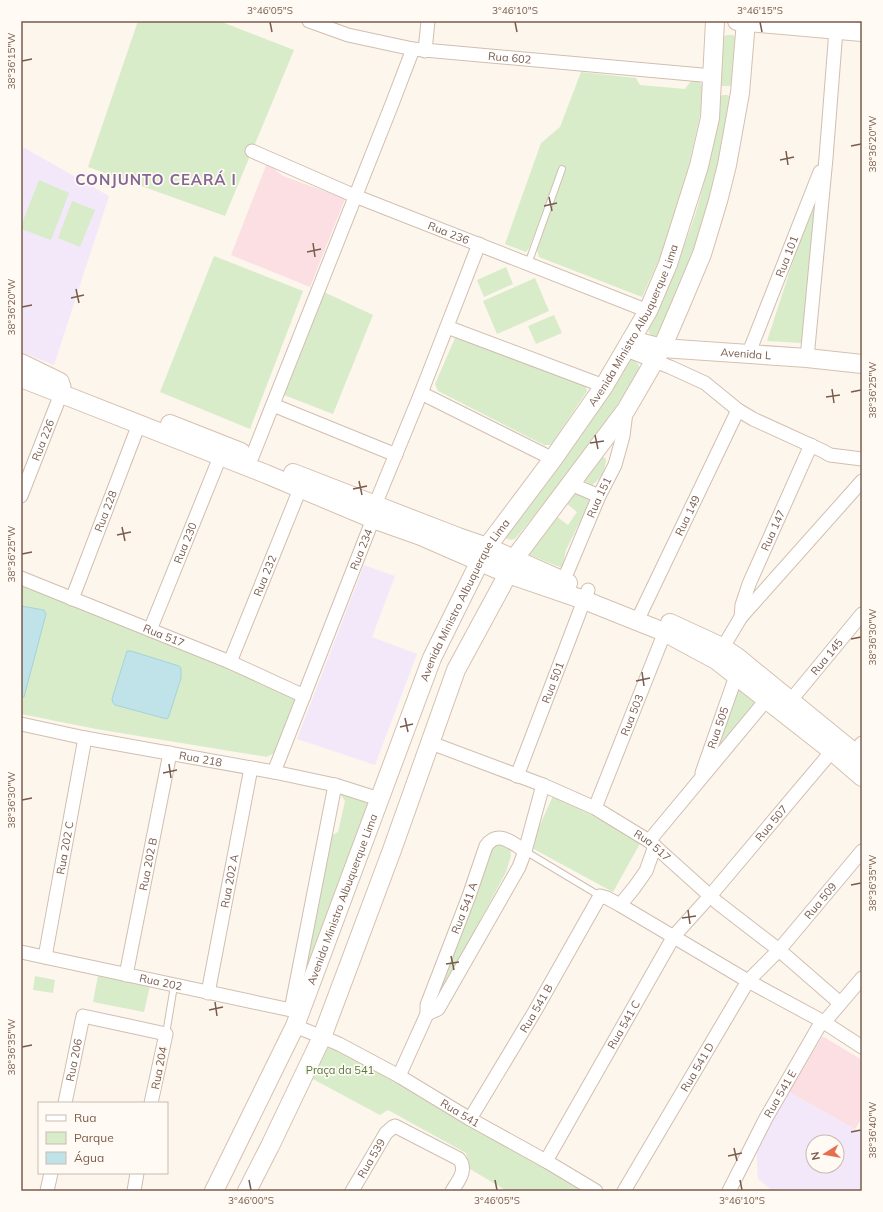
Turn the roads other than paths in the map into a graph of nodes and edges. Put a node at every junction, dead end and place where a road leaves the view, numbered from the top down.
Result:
1 (309, 21) edge
2 (428, 21) edge
3 (715, 21) edge
4 (743, 21) edge
5 (836, 30) junction
6 (862, 32) edge
7 (419, 50) junction
8 (712, 82) junction
9 (740, 92) junction
10 (252, 151) dead end
11 (826, 158) junction
12 (562, 169) dead end
13 (355, 196) junction
14 (479, 244) junction
15 (528, 264) junction
16 (648, 311) junction
17 (447, 327) junction
18 (628, 345) junction
19 (658, 354) junction
20 (748, 355) junction
21 (807, 358) junction
22 (21, 363) edge
23 (862, 364) edge
24 (21, 378) edge
25 (604, 386) junction
26 (63, 388) junction
27 (421, 393) junction
28 (273, 405) junction
29 (626, 410) junction
30 (738, 410) junction
31 (139, 424) junction
32 (811, 445) junction
33 (396, 455) junction
34 (220, 456) junction
35 (252, 457) junction
36 (553, 459) junction
37 (862, 459) edge
38 (268, 469) junction
39 (862, 480) edge
40 (571, 484) junction
41 (300, 489) junction
42 (21, 496) edge
43 (599, 496) junction
44 (374, 512) junction
45 (484, 554) junction
46 (511, 566) junction
47 (21, 578) edge
48 (563, 582) junction
49 (586, 595) junction
50 (72, 599) junction
51 (862, 614) edge
52 (640, 617) junction
53 (741, 617) junction
54 (666, 627) junction
55 (150, 630) junction
56 (719, 653) junction
57 (230, 662) junction
58 (736, 676) junction
59 (304, 696) junction
60 (767, 699) junction
61 (791, 700) junction
62 (21, 724) edge
63 (85, 738) junction
64 (431, 743) junction
65 (832, 751) junction
66 (170, 753) junction
67 (856, 754) edge
68 (251, 768) junction
69 (274, 772) junction
70 (517, 776) junction
71 (862, 777) edge
72 (700, 781) junction
73 (335, 785) junction
74 (543, 785) junction
75 (379, 799) junction
76 (595, 808) junction
77 (652, 844) junction
78 (525, 851) junction
79 (862, 851) edge
80 (600, 896) junction
81 (710, 896) junction
82 (620, 905) junction
83 (674, 936) junction
84 (779, 950) junction
85 (21, 952) edge
86 (45, 957) junction
87 (126, 976) junction
88 (862, 978) edge
89 (748, 981) junction
90 (174, 986) junction
91 (208, 993) junction
92 (840, 1004) junction
93 (427, 1014) junction
94 (295, 1017) junction
95 (822, 1021) junction
96 (166, 1034) junction
97 (322, 1037) junction
98 (862, 1047) edge
99 (399, 1076) junction
100 (65, 1102) edge
101 (152, 1102) edge
102 (470, 1119) junction
103 (546, 1161) junction
104 (50, 1174) edge
105 (137, 1174) edge
106 (47, 1191) edge
107 (134, 1191) edge
108 (214, 1191) edge
109 (247, 1191) edge
110 (352, 1191) edge
111 (452, 1191) edge
112 (596, 1191) edge
113 (624, 1191) edge
114 (729, 1191) edge

1 - 7 street, Rua 602
2 - 7 street
3 - 8 street, Avenida Ministro Albuquerque Lima
4 - 5 street
4 - 9 street, Avenida Ministro Albuquerque Lima
5 - 6 street
5 - 11 street, Rua 101
7 - 8 street, Rua 602
7 - 13 street
8 - 9 street
8 - 16 street, Avenida Ministro Albuquerque Lima
9 - 19 street, Avenida Ministro Albuquerque Lima
10 - 13 street, Rua 236
11 - 20 street, Rua 101
11 - 21 street, Rua 101
12 - 15 lane
13 - 14 street, Rua 236
13 - 28 street
14 - 15 street, Rua 236
14 - 17 street, Rua 234
15 - 16 street, Rua 236
16 - 18 street, Avenida Ministro Albuquerque Lima
17 - 25 street
17 - 27 street, Rua 234
18 - 19 street, Avenida L
18 - 25 street, Avenida Ministro Albuquerque Lima
19 - 20 street, Avenida L
19 - 29 street, Avenida Ministro Albuquerque Lima
19 - 30 street
20 - 21 street, Avenida L
21 - 23 street, Avenida L
22 - 26 street
24 - 26 street
25 - 36 street, Avenida Ministro Albuquerque Lima
26 - 31 street
26 - 35 street
26 - 42 street, Rua 226
27 - 33 street, Rua 234
27 - 36 street
28 - 33 street
28 - 35 street
29 - 40 street, Avenida Ministro Albuquerque Lima
29 - 43 street, Rua 151
30 - 32 street
30 - 52 street, Rua 149
31 - 34 street
31 - 50 street, Rua 228
32 - 37 street
32 - 53 street, Rua 147
33 - 44 street, Rua 234
34 - 38 street
34 - 55 street, Rua 230
35 - 38 street
36 - 45 street, Avenida Ministro Albuquerque Lima
38 - 41 street
38 - 44 street
39 - 53 street, Rua 147
40 - 43 street
40 - 46 street, Avenida Ministro Albuquerque Lima
41 - 44 street
41 - 57 street, Rua 232
43 - 48 street, Rua 151
44 - 45 street
44 - 59 street, Rua 234
45 - 46 street
45 - 75 street, Avenida Ministro Albuquerque Lima
46 - 48 street
46 - 49 street
46 - 64 street, Avenida Ministro Albuquerque Lima
47 - 50 street, Rua 517
48 - 49 street
49 - 52 street
49 - 70 street, Rua 501
50 - 55 street, Rua 517
51 - 61 street, Rua 145
52 - 54 street
53 - 56 street, Rua 147
54 - 56 street
54 - 76 street, Rua 503
55 - 57 street, Rua 517
56 - 58 street
56 - 61 street
57 - 59 street, Rua 517
58 - 60 street
58 - 72 street, Rua 505
59 - 69 street, Rua 234
60 - 65 street
60 - 72 street, Rua 505
61 - 67 street
62 - 63 street, Rua 218
63 - 66 street, Rua 218
63 - 86 street, Rua 202 C
64 - 70 street, Rua 517
64 - 97 street, Avenida Ministro Albuquerque Lima
65 - 67 street
65 - 81 street, Rua 507
66 - 68 street, Rua 218
66 - 87 street, Rua 202 B
67 - 71 street
68 - 69 street, Rua 218
68 - 91 street, Rua 202 A
69 - 73 street, Rua 218
70 - 74 street, Rua 517
72 - 77 street, Rua 505
73 - 75 street, Rua 218
73 - 94 street
74 - 76 street, Rua 517
74 - 78 street, Rua 541 A
75 - 94 street, Avenida Ministro Albuquerque Lima
76 - 77 street, Rua 517
77 - 81 street, Rua 517
77 - 82 street, Rua 505
78 - 80 lane
78 - 93 street, Rua 541 A
78 - 93 street, Rua 541 A
79 - 84 street, Rua 509
80 - 82 street
80 - 102 street, Rua 541 B
81 - 83 street, Rua 541 C
81 - 84 street, Rua 517
82 - 83 street
83 - 89 street
83 - 103 street, Rua 541 C
84 - 89 street, Rua 541 D
84 - 92 street, Rua 517
85 - 86 street, Rua 202
86 - 87 street, Rua 202
87 - 90 street, Rua 202
88 - 92 street, Rua 541 E
89 - 95 street
89 - 113 street, Rua 541 D
90 - 91 street, Rua 202
90 - 96 lane
91 - 94 street, Rua 202
92 - 95 street, Rua 541 E
93 - 99 street, Rua 541 A
94 - 97 street, Rua 202
94 - 108 street, Avenida Ministro Albuquerque Lima
95 - 98 street
95 - 114 street, Rua 541 E
96 - 100 street, Rua 206
96 - 101 street, Rua 204
97 - 99 street, Rua 541
97 - 109 street, Avenida Ministro Albuquerque Lima
99 - 102 street, Rua 541
102 - 103 street, Rua 541
103 - 112 street, Rua 541
104 - 106 street
105 - 107 street
110 - 111 street, Rua 539

